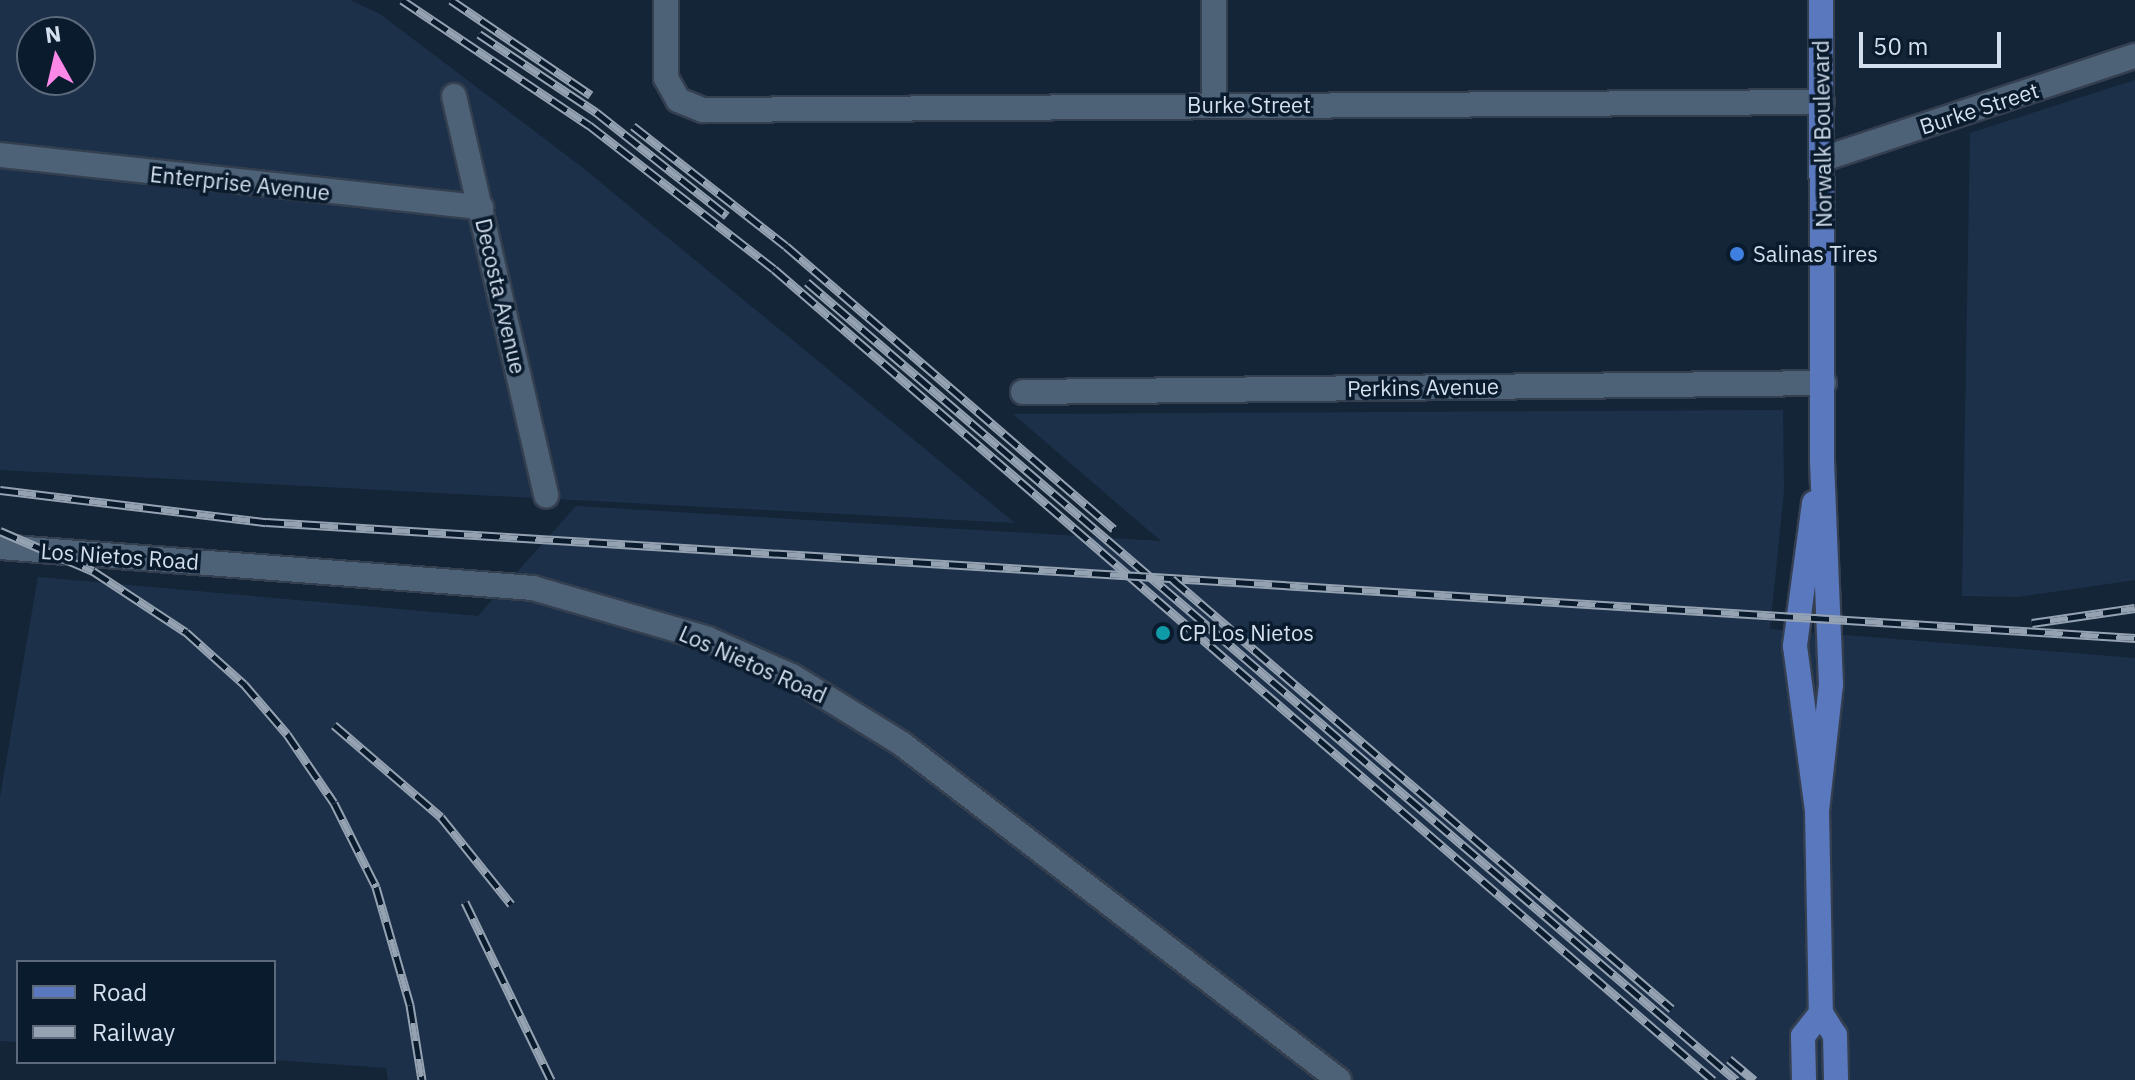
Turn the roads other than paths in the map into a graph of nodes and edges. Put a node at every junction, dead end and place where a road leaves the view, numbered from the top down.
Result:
1 (666, 0) edge
2 (1214, 0) edge
3 (1821, 0) edge
4 (2135, 56) edge
5 (454, 96) dead end
6 (1822, 102) junction
7 (1214, 106) junction
8 (0, 155) edge
9 (1823, 159) junction
10 (481, 207) junction
11 (1824, 383) junction
12 (1023, 392) dead end
13 (1822, 461) junction
14 (546, 496) dead end
15 (0, 547) edge
16 (1817, 811) junction
17 (1821, 1013) junction
18 (1339, 1080) edge
19 (1804, 1080) edge
20 (1836, 1080) edge

1 - 7 street, Burke Street
2 - 7 street
3 - 6 main road, Norwalk Boulevard
4 - 9 street, Burke Street
5 - 10 street, Decosta Avenue
6 - 7 street, Burke Street
6 - 9 main road, Norwalk Boulevard
8 - 10 street, Enterprise Avenue
9 - 11 main road, Norwalk Boulevard
10 - 14 street, Decosta Avenue
11 - 12 street, Perkins Avenue
11 - 13 main road, Norwalk Boulevard
13 - 16 main road, Norwalk Boulevard
13 - 16 main road, Norwalk Boulevard
15 - 18 street, Los Nietos Road
16 - 17 main road, Norwalk Boulevard
17 - 19 main road, Norwalk Boulevard
17 - 20 main road, Norwalk Boulevard

